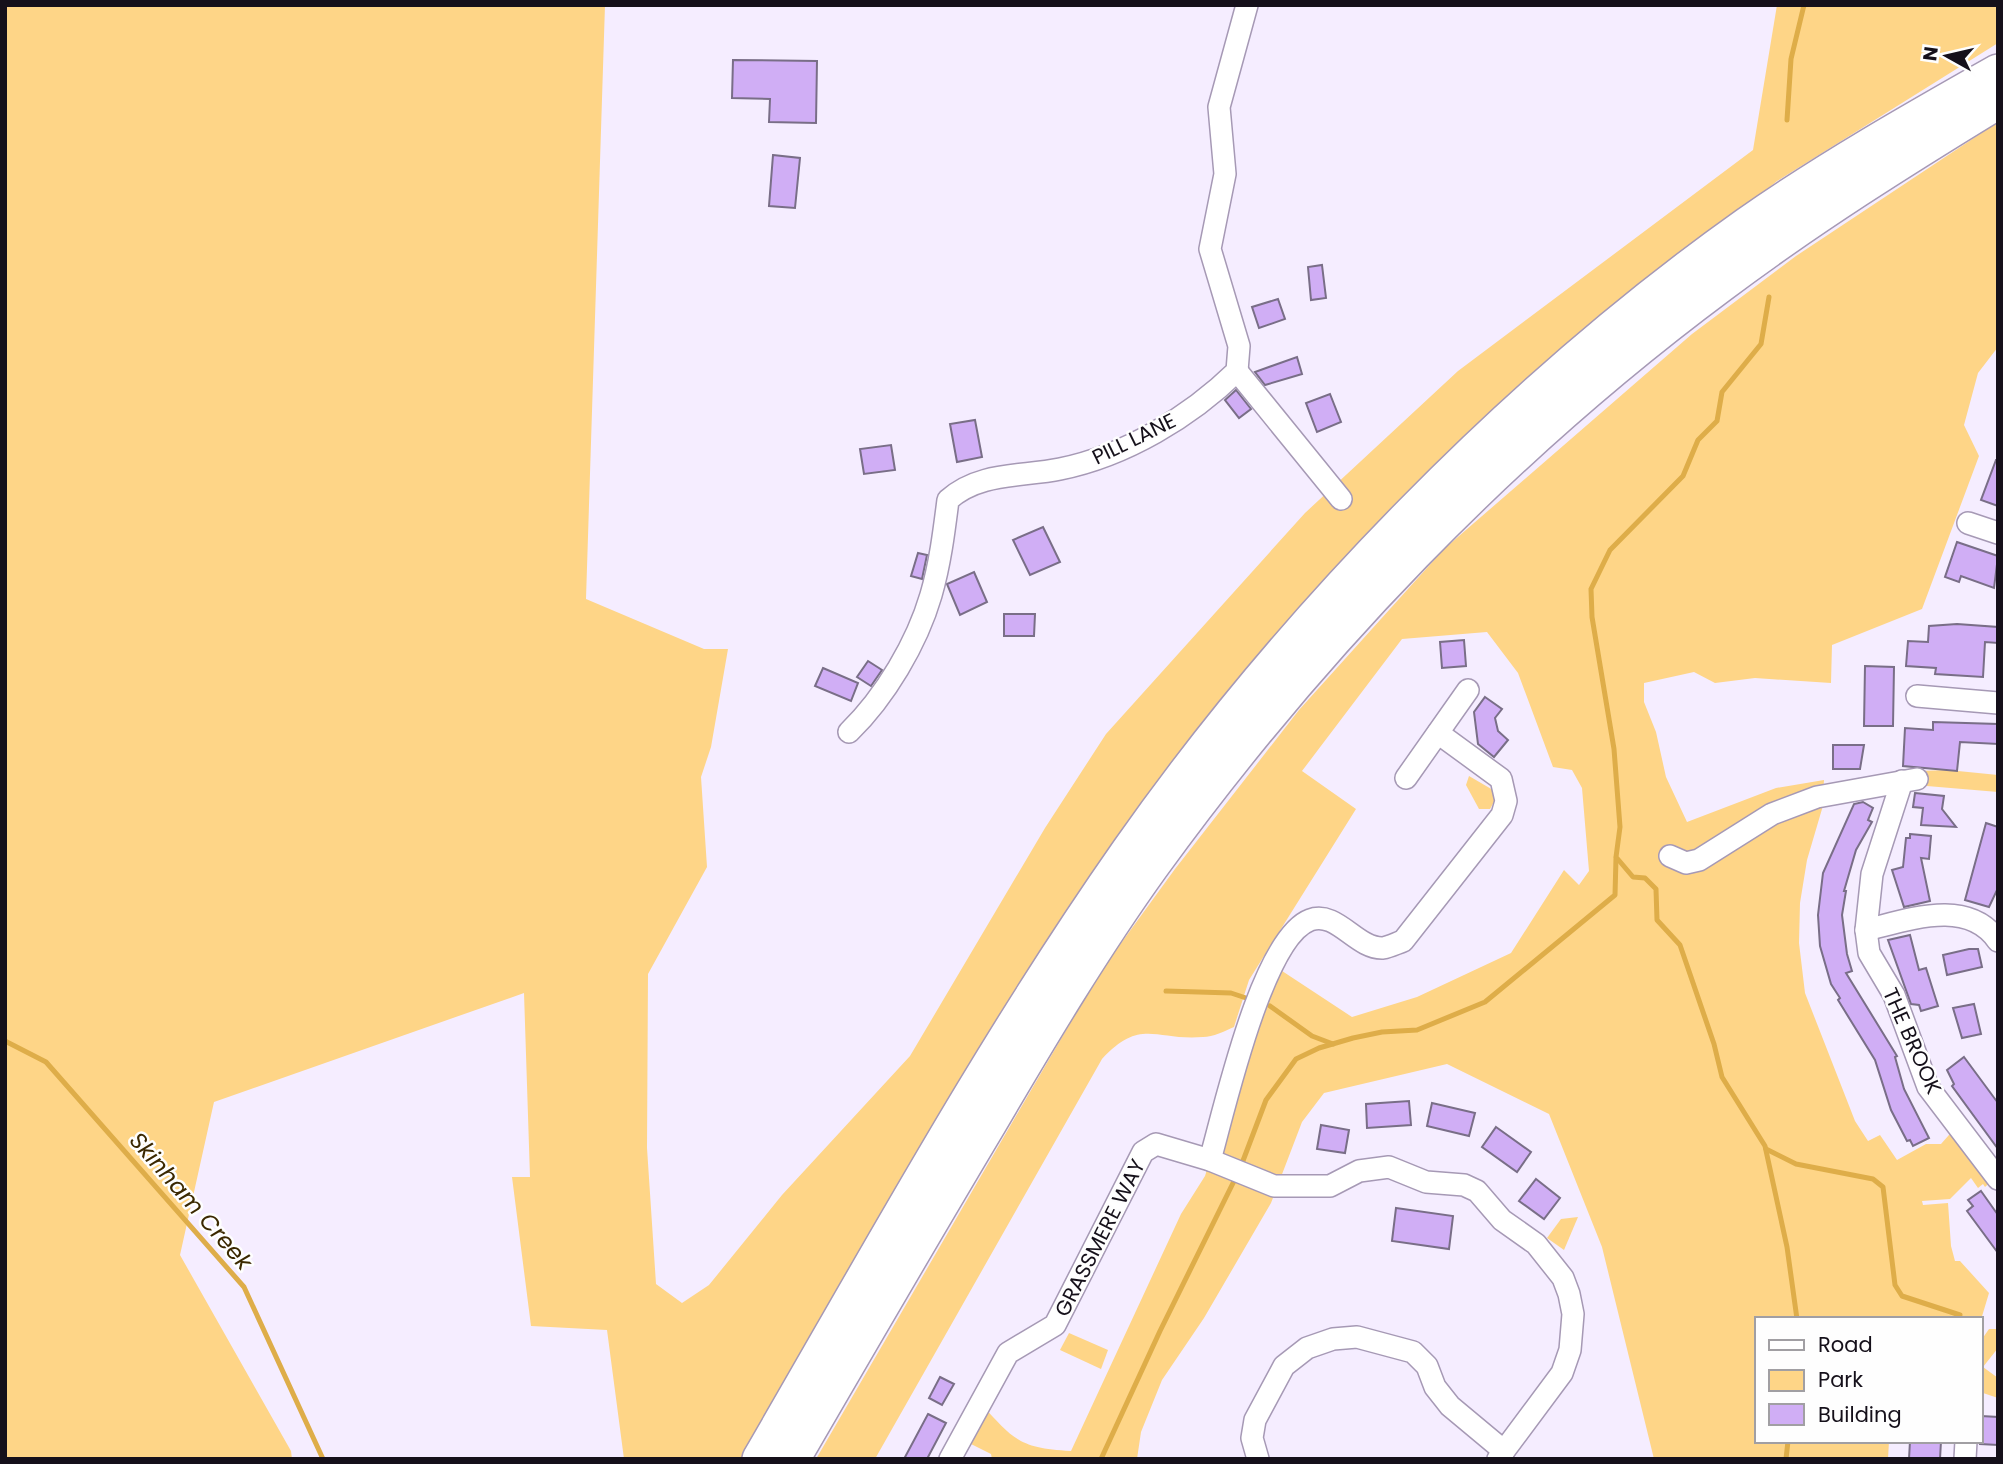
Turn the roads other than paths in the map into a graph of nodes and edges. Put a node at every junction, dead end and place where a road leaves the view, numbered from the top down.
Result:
1 (1247, 5) edge
2 (1998, 72) edge
3 (1998, 101) edge
4 (1237, 371) junction
5 (1341, 499) dead end
6 (1968, 523) dead end
7 (1998, 533) edge
8 (1468, 691) dead end
9 (1917, 697) dead end
10 (1998, 704) edge
11 (849, 732) dead end
12 (1438, 733) junction
13 (1406, 778) dead end
14 (1670, 856) dead end
15 (1866, 930) junction
16 (1995, 931) edge
17 (1219, 1163) junction
18 (1998, 1179) edge
19 (1501, 1455) edge
20 (760, 1459) edge
21 (792, 1459) edge
22 (950, 1459) edge
23 (1258, 1459) edge

1 - 4 street
2 - 20 highway
3 - 21 highway
4 - 5 street
4 - 11 street, PILL LANE
6 - 7 street
8 - 12 street
9 - 10 street
12 - 13 street
12 - 17 street
14 - 15 street, THE BROOK
15 - 16 street
15 - 18 street, THE BROOK
17 - 19 street, GRASSMERE WAY
17 - 22 street, GRASSMERE WAY
19 - 23 street

